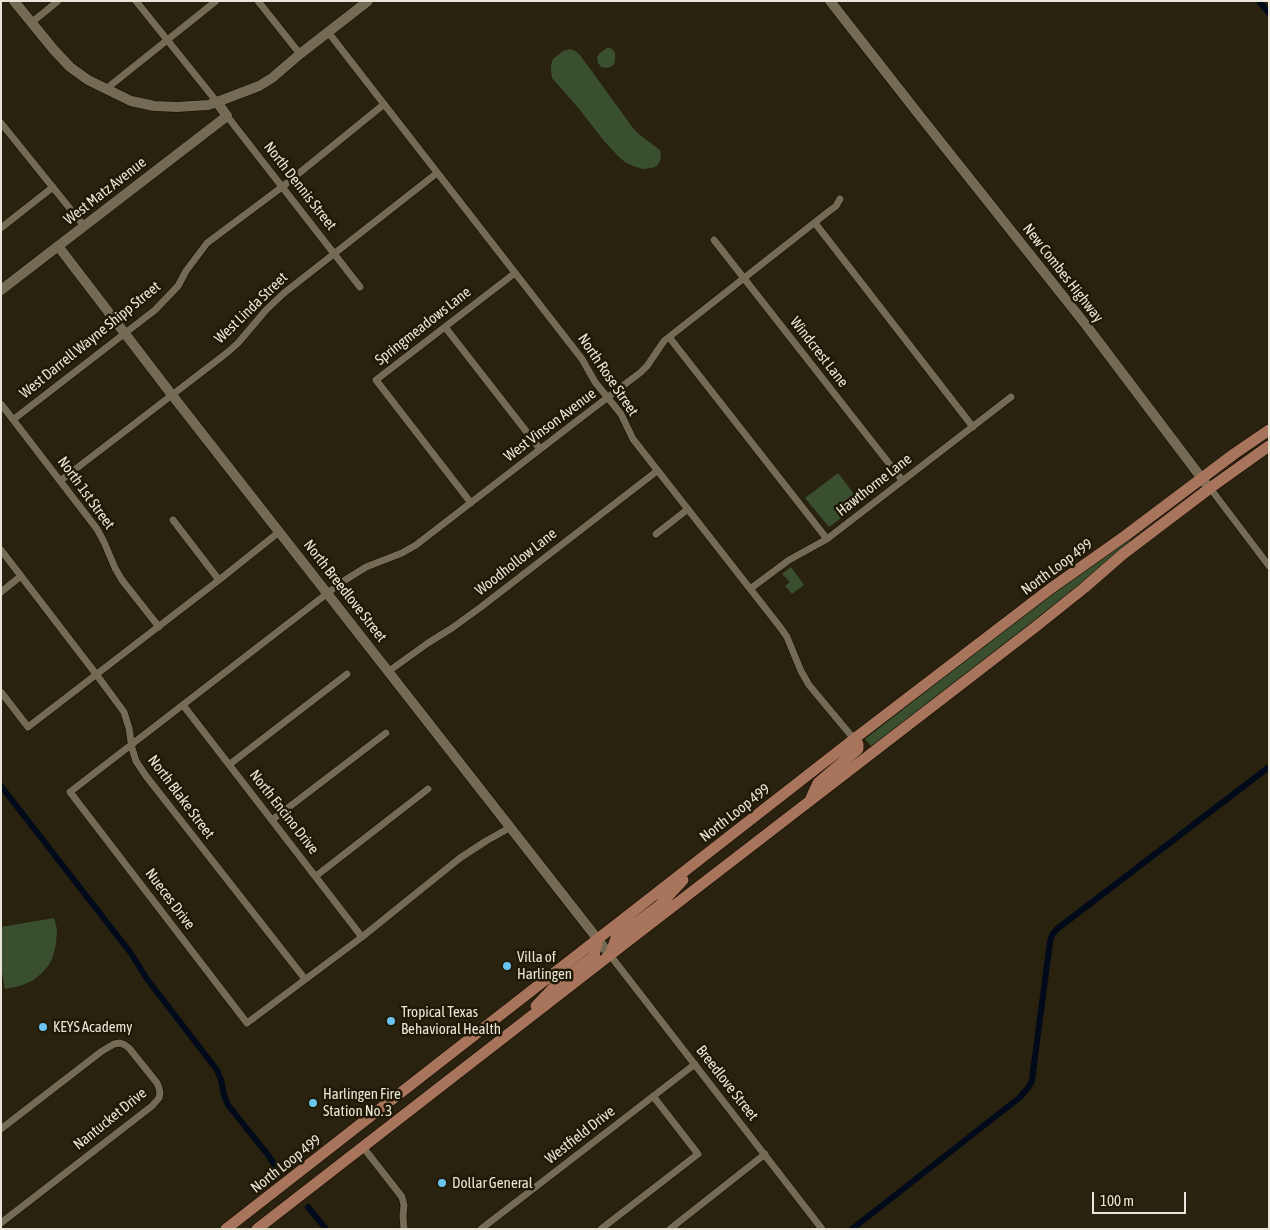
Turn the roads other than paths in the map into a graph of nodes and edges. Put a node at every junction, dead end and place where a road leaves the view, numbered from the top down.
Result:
1 (14, 1) edge
2 (58, 1) edge
3 (136, 1) edge
4 (216, 1) edge
5 (258, 1) edge
6 (368, 1) edge
7 (830, 1) edge
8 (31, 23) junction
9 (328, 32) junction
10 (167, 40) junction
11 (300, 54) junction
12 (106, 89) junction
13 (217, 102) junction
14 (384, 105) junction
15 (226, 116) junction
16 (1, 123) edge
17 (437, 173) junction
18 (53, 187) junction
19 (282, 187) junction
20 (840, 198) dead end
21 (815, 222) junction
22 (84, 226) junction
23 (1, 228) edge
24 (714, 240) dead end
25 (58, 246) junction
26 (333, 254) junction
27 (515, 273) junction
28 (744, 278) junction
29 (360, 287) dead end
30 (1, 290) edge
31 (445, 327) junction
32 (124, 333) junction
33 (669, 337) junction
34 (172, 395) junction
35 (1011, 397) dead end
36 (607, 398) junction
37 (1, 404) edge
38 (14, 419) junction
39 (973, 427) junction
40 (1269, 430) edge
41 (1269, 446) edge
42 (540, 449) junction
43 (657, 471) junction
44 (1202, 478) junction
45 (902, 480) junction
46 (60, 481) junction
47 (1210, 488) junction
48 (471, 503) junction
49 (688, 509) junction
50 (173, 520) dead end
51 (279, 532) junction
52 (656, 534) dead end
53 (828, 538) junction
54 (1, 550) edge
55 (1269, 566) edge
56 (21, 576) junction
57 (219, 580) junction
58 (750, 589) junction
59 (1, 592) edge
60 (328, 594) junction
61 (158, 627) junction
62 (389, 671) junction
63 (96, 674) junction
64 (347, 674) dead end
65 (1, 692) edge
66 (184, 705) junction
67 (386, 733) dead end
68 (854, 740) junction
69 (131, 744) junction
70 (230, 764) junction
71 (428, 789) dead end
72 (70, 792) joint
73 (811, 800) junction
74 (272, 820) junction
75 (511, 827) junction
76 (698, 861) junction
77 (316, 876) junction
78 (362, 936) junction
79 (598, 939) junction
80 (610, 955) junction
81 (304, 979) junction
82 (515, 1029) junction
83 (695, 1064) junction
84 (653, 1096) junction
85 (1, 1129) edge
86 (351, 1132) junction
87 (363, 1147) junction
88 (765, 1154) junction
89 (1, 1223) edge
90 (226, 1229) edge
91 (257, 1229) edge
92 (404, 1229) edge
93 (481, 1229) edge
94 (601, 1229) edge
95 (670, 1229) edge
96 (822, 1229) edge

1 - 8 street
2 - 8 street
3 - 10 street
4 - 10 street
5 - 11 street
6 - 9 street
7 - 44 street, New Combes Highway
8 - 12 street
9 - 11 street
9 - 14 street, North Rose Street
10 - 12 street
10 - 13 street
11 - 13 street
12 - 13 street
13 - 15 street, North Dennis Street
14 - 17 street, North Rose Street
14 - 19 street, West Darrell Wayne Shipp Street
15 - 19 street, North Dennis Street
15 - 22 street, West Matz Avenue
16 - 18 street
17 - 26 street, West Linda Street
17 - 27 street, North Rose Street
18 - 22 street
18 - 23 street
19 - 26 street, North Dennis Street
19 - 32 street, West Darrell Wayne Shipp Street
20 - 21 street, West Vinson Avenue
21 - 28 street, West Vinson Avenue
21 - 39 street
22 - 25 street, West Matz Avenue
24 - 28 street, Windcrest Lane
25 - 30 street, West Matz Avenue
25 - 32 street, North Breedlove Street
26 - 29 street, North Dennis Street
26 - 34 street, West Linda Street
27 - 31 street, Springmeadows Lane
27 - 36 street, North Rose Street
28 - 33 street, West Vinson Avenue
28 - 45 street, Windcrest Lane
31 - 42 street
31 - 48 street, Springmeadows Lane
32 - 34 street, North Breedlove Street
32 - 38 street, West Darrell Wayne Shipp Street
33 - 36 street, West Vinson Avenue
33 - 53 street
34 - 46 street, West Linda Street
34 - 51 street, North Breedlove Street
35 - 39 street, Hawthorne Lane
36 - 42 street, West Vinson Avenue
36 - 43 street, North Rose Street
37 - 38 street, North 1st Street
38 - 46 street, North 1st Street
39 - 45 street, Hawthorne Lane
40 - 44 main road, North Loop 499
41 - 47 main road, North Loop 499
42 - 48 street, West Vinson Avenue
43 - 49 street, North Rose Street
43 - 62 street, Woodhollow Lane
44 - 47 street, New Combes Highway
44 - 68 main road, North Loop 499
45 - 53 street, Hawthorne Lane
46 - 61 street, North 1st Street
47 - 55 street, New Combes Highway
47 - 73 main road, North Loop 499
48 - 60 street, West Vinson Avenue
49 - 52 street
49 - 58 street, North Rose Street
50 - 57 street
51 - 57 street
51 - 60 street, North Breedlove Street
53 - 58 street, Hawthorne Lane
54 - 56 street, North Blake Street
56 - 59 street
56 - 63 street, North Blake Street
57 - 61 street
58 - 68 street, North Rose Street
60 - 62 street, North Breedlove Street
60 - 66 street, West Vinson Avenue
61 - 63 street
62 - 75 street, North Breedlove Street
63 - 65 street
63 - 69 street, North Blake Street
64 - 70 street
66 - 69 street, West Vinson Avenue
66 - 70 street, North Encino Drive
67 - 74 street
68 - 73 main road
68 - 76 main road, North Loop 499
69 - 72 street, West Vinson Avenue
69 - 81 street, North Blake Street
70 - 74 street, North Encino Drive
71 - 77 street
72 - 81 street, Nueces Drive
73 - 80 main road, North Loop 499
74 - 77 street, North Encino Drive
75 - 78 street
75 - 79 street, North Breedlove Street
76 - 79 main road, North Loop 499
76 - 80 main road
77 - 78 street, North Encino Drive
78 - 81 street
79 - 80 street, North Breedlove Street
79 - 82 main road
79 - 86 main road, North Loop 499
80 - 82 main road, North Loop 499
80 - 83 street, Breedlove Street
82 - 87 main road, North Loop 499
83 - 84 street, Westfield Drive
83 - 88 street, Breedlove Street
84 - 93 street, Westfield Drive
84 - 94 street
85 - 89 street, Nantucket Drive
86 - 87 main road
86 - 90 main road, North Loop 499
87 - 91 main road, North Loop 499
87 - 92 street
88 - 95 street
88 - 96 street, Breedlove Street

